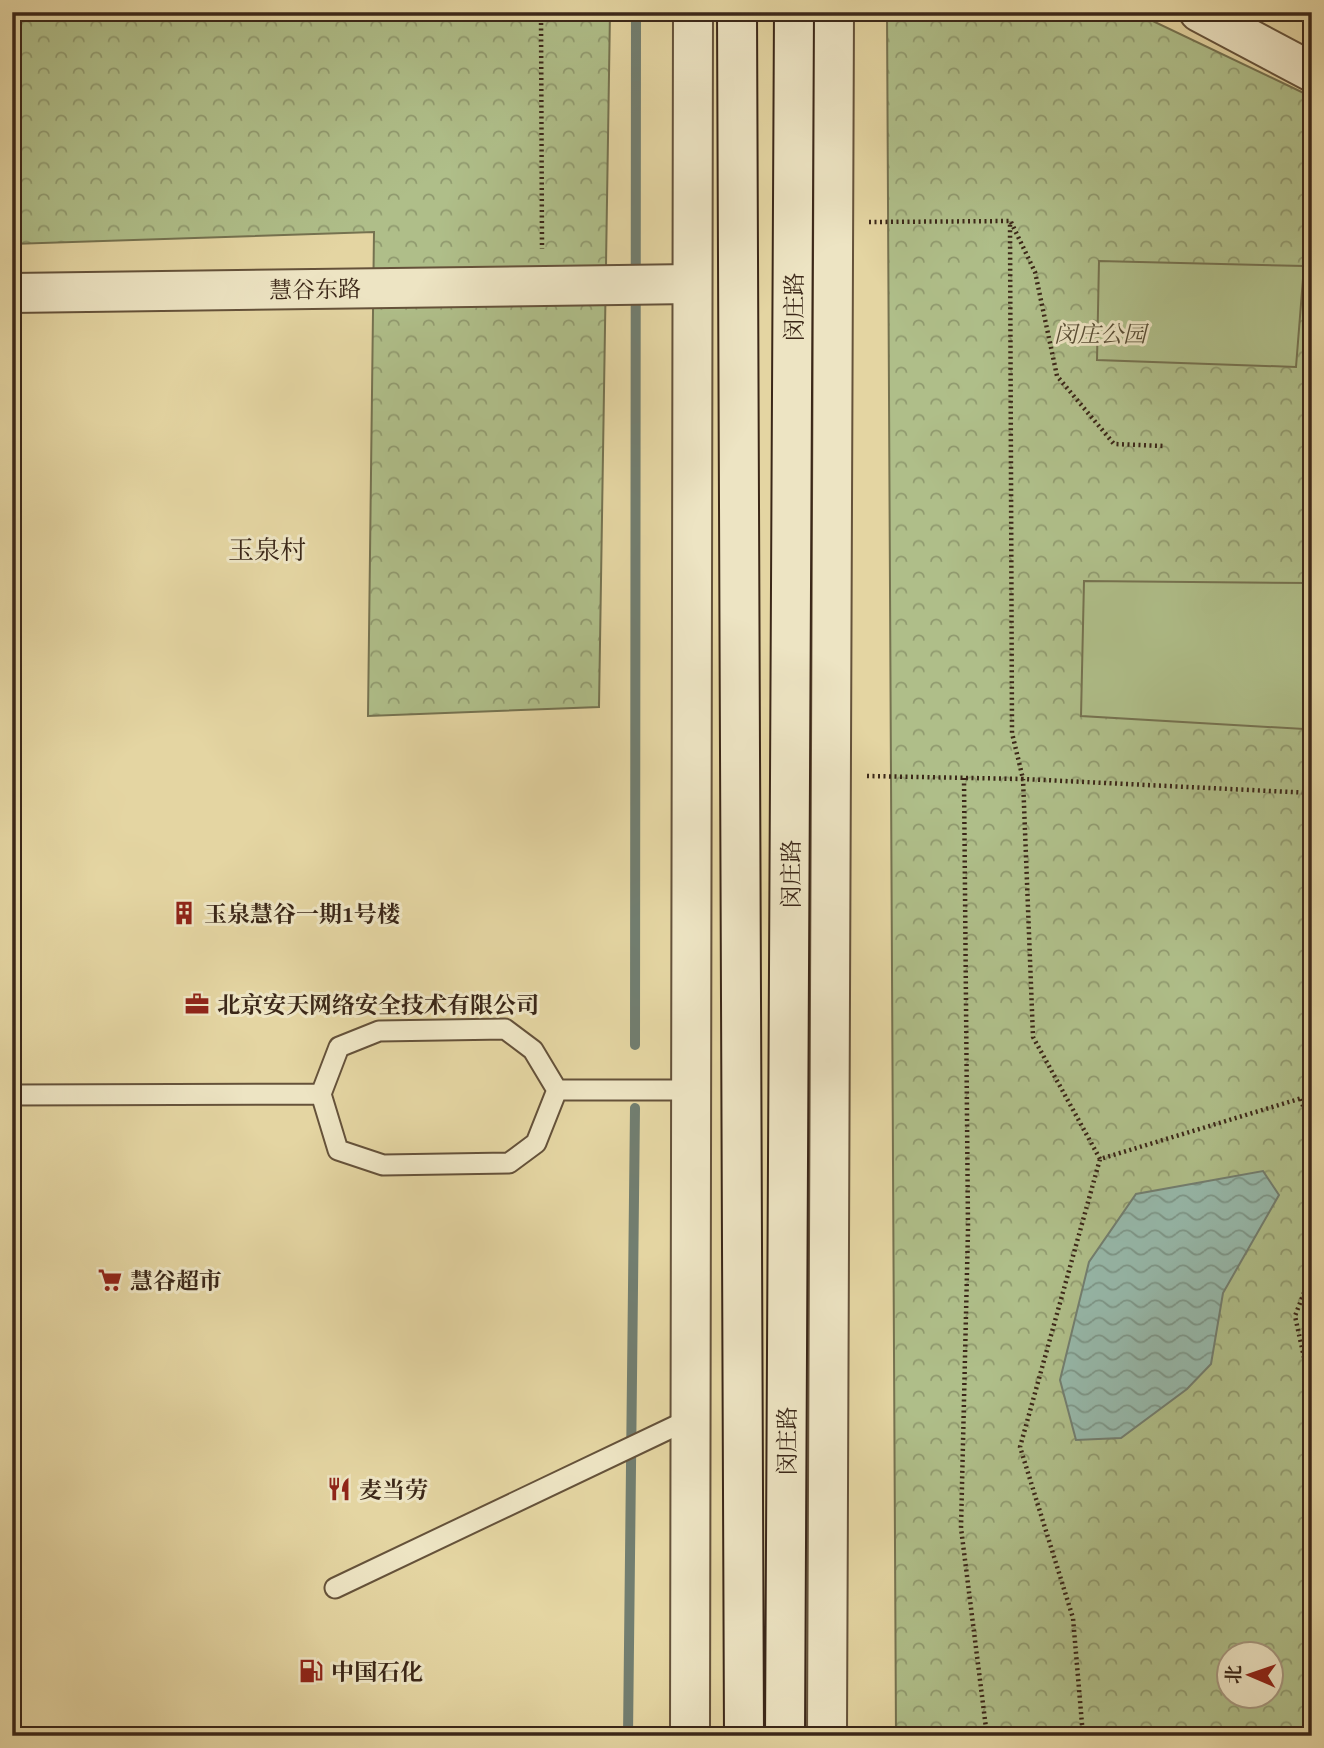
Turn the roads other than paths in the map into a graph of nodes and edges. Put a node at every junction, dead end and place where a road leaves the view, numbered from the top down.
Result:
1 (693, 12) edge
2 (737, 12) edge
3 (794, 12) edge
4 (834, 12) edge
5 (1199, 12) edge
6 (1312, 72) edge
7 (692, 284) junction
8 (12, 293) edge
9 (556, 1090) junction
10 (691, 1090) junction
11 (321, 1094) junction
12 (12, 1095) edge
13 (690, 1419) junction
14 (335, 1588) dead end
15 (690, 1736) edge
16 (744, 1736) edge
17 (785, 1736) edge
18 (827, 1736) edge

1 - 7 street
2 - 16 street, 闵庄路
3 - 17 street, 闵庄路
4 - 18 street, 闵庄路
5 - 6 street
7 - 8 street, 慧谷东路
7 - 10 street
9 - 10 lane
9 - 11 lane
9 - 11 lane
10 - 13 street
11 - 12 lane
13 - 14 lane
13 - 15 street

